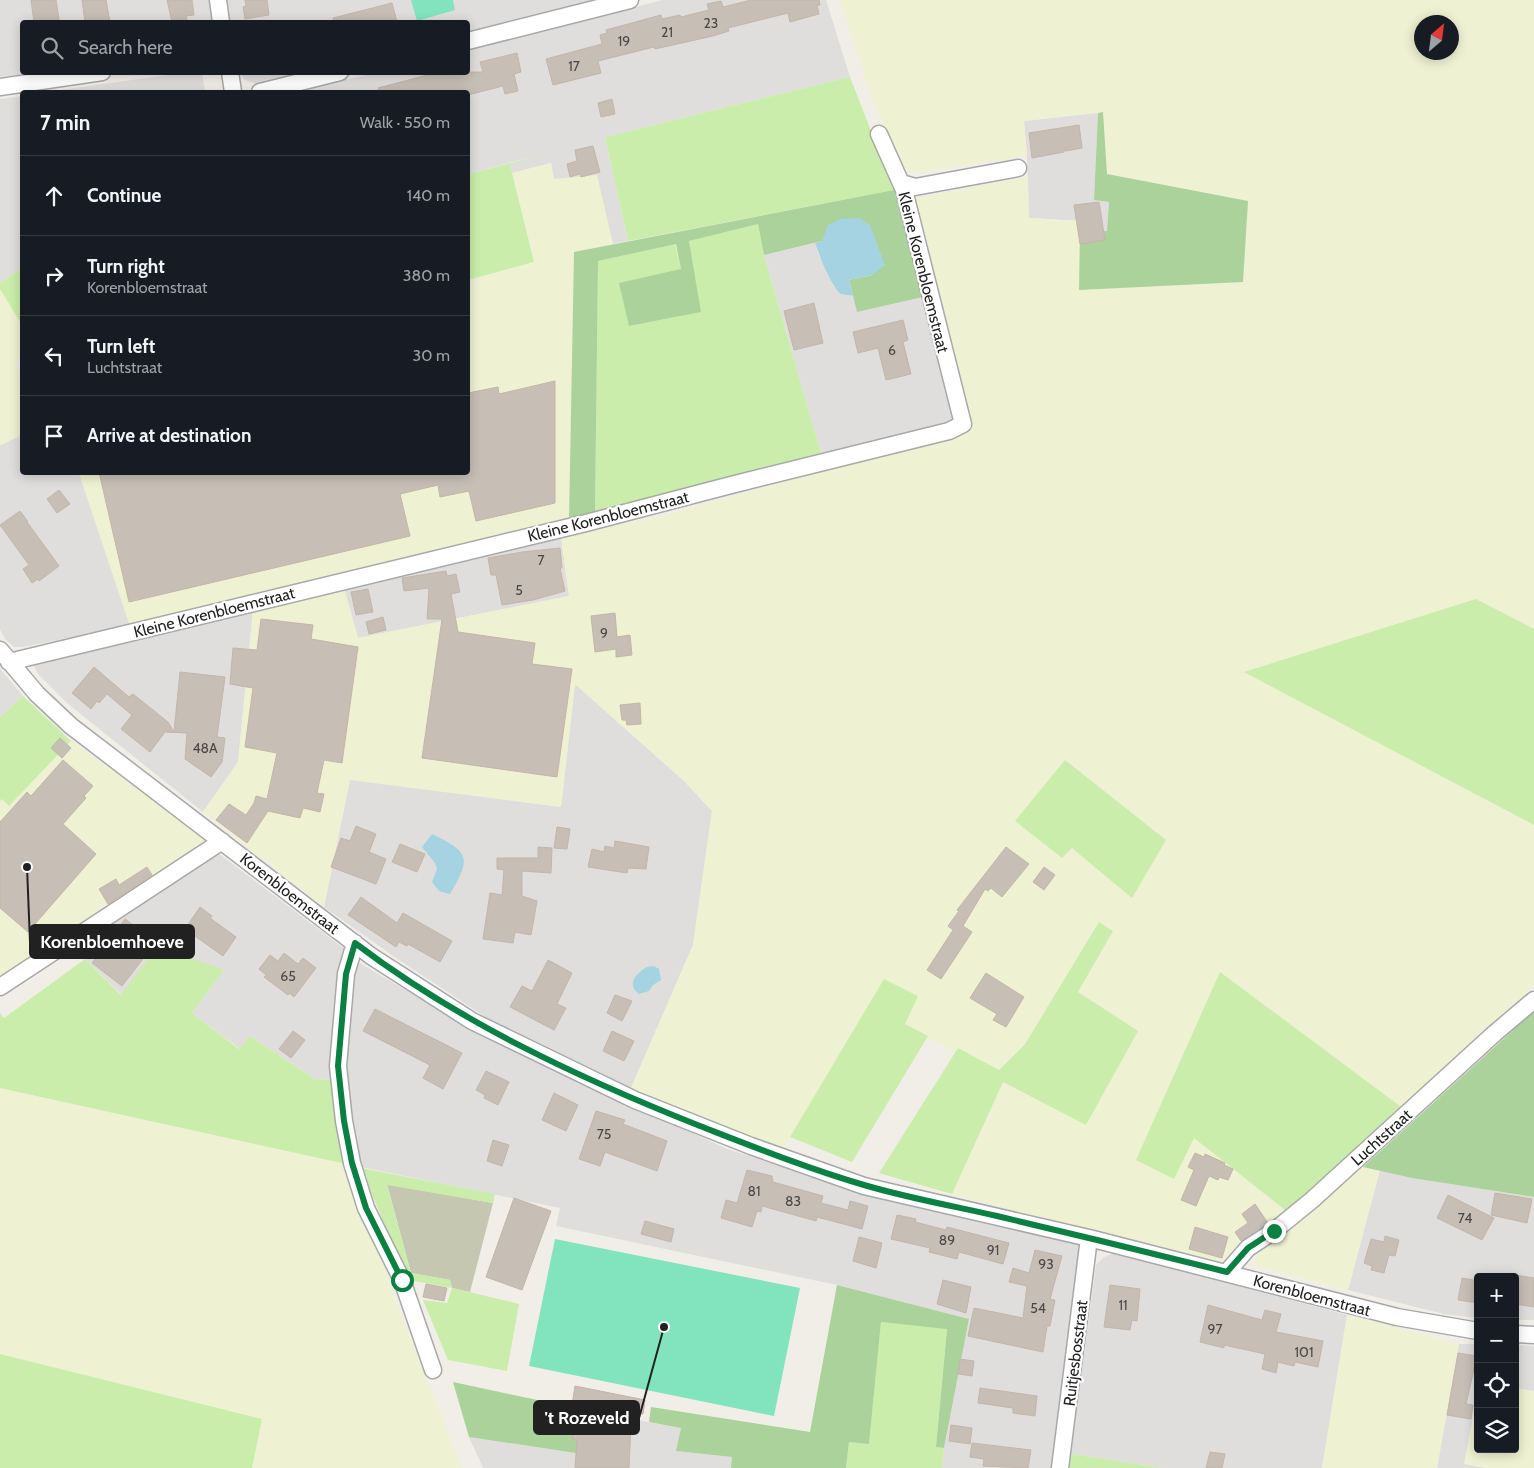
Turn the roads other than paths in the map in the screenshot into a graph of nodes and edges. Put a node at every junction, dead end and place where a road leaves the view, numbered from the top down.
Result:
1 (218, 0) edge
2 (630, 0) edge
3 (221, 20) edge
4 (470, 40) edge
5 (82, 75) edge
6 (230, 75) edge
7 (328, 75) edge
8 (0, 87) edge
9 (233, 90) edge
10 (268, 90) edge
11 (879, 134) dead end
12 (1018, 168) dead end
13 (901, 184) junction
14 (5, 656) edge
15 (222, 841) junction
16 (355, 943) junction
17 (0, 987) edge
18 (1534, 1000) edge
19 (1089, 1238) junction
20 (1227, 1272) junction
21 (1474, 1330) edge
22 (1519, 1334) edge
23 (1534, 1335) edge
24 (433, 1370) dead end
25 (1060, 1468) edge

1 - 3 street
2 - 4 street
5 - 8 street
6 - 9 street
7 - 10 street
11 - 13 street
12 - 13 street
13 - 14 street, Kleine Korenbloemstraat
14 - 15 street, Korenbloemstraat
15 - 16 street, Korenbloemstraat
15 - 17 street
16 - 19 street, Korenbloemstraat
16 - 24 street
18 - 20 street, Luchtstraat
19 - 20 street, Korenbloemstraat
19 - 25 street, Ruitjesbosstraat
20 - 21 street, Korenbloemstraat
22 - 23 street

